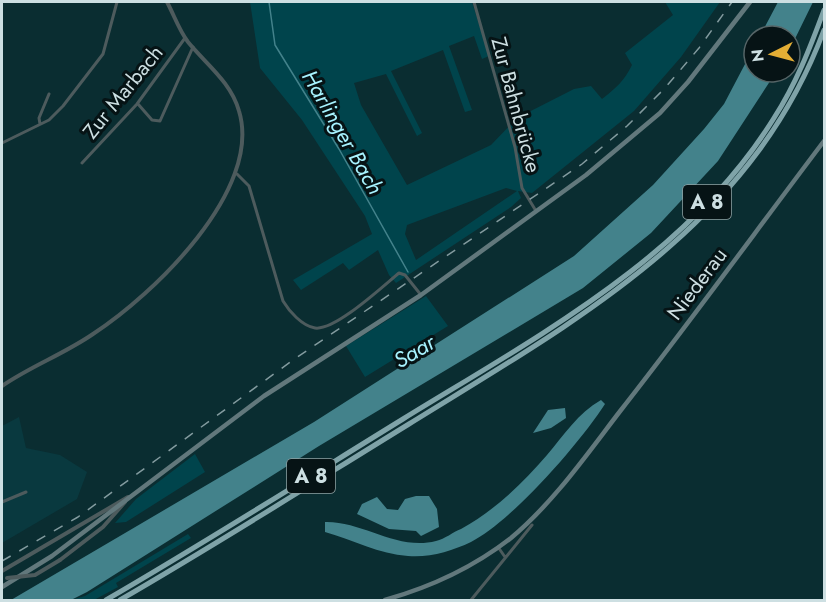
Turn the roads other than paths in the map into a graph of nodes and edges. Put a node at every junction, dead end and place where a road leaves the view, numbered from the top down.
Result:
1 (117, 2) edge
2 (167, 2) edge
3 (474, 2) edge
4 (750, 2) edge
5 (825, 10) edge
6 (825, 30) edge
7 (185, 38) junction
8 (193, 47) junction
9 (49, 94) dead end
10 (137, 104) junction
11 (40, 124) junction
12 (825, 141) edge
13 (2, 143) edge
14 (82, 163) dead end
15 (237, 174) junction
16 (537, 212) junction
17 (422, 295) junction
18 (531, 344) junction
19 (2, 386) edge
20 (26, 492) dead end
21 (131, 495) junction
22 (2, 502) edge
23 (532, 525) dead end
24 (498, 548) junction
25 (505, 557) junction
26 (2, 571) edge
27 (4, 578) edge
28 (2, 587) edge
29 (106, 600) edge
30 (120, 600) edge
31 (385, 600) edge
32 (471, 600) edge

1 - 11 street
2 - 7 street
3 - 16 street, Zur Bahnbrücke
4 - 16 main road
5 - 18 highway, A 8
6 - 18 highway, A 8
7 - 8 street
7 - 10 street, Zur Marbach
8 - 10 street
8 - 15 street
9 - 11 street
10 - 14 street, Zur Marbach
11 - 13 street
12 - 24 main road, Niederau
15 - 17 street
15 - 19 street
16 - 17 main road
17 - 21 main road
18 - 29 highway, A 8
18 - 30 highway, A 8
20 - 22 street
21 - 26 street
21 - 27 street, bridge
21 - 28 main road
23 - 25 street
24 - 25 street
24 - 31 main road, Niederau
25 - 32 street

